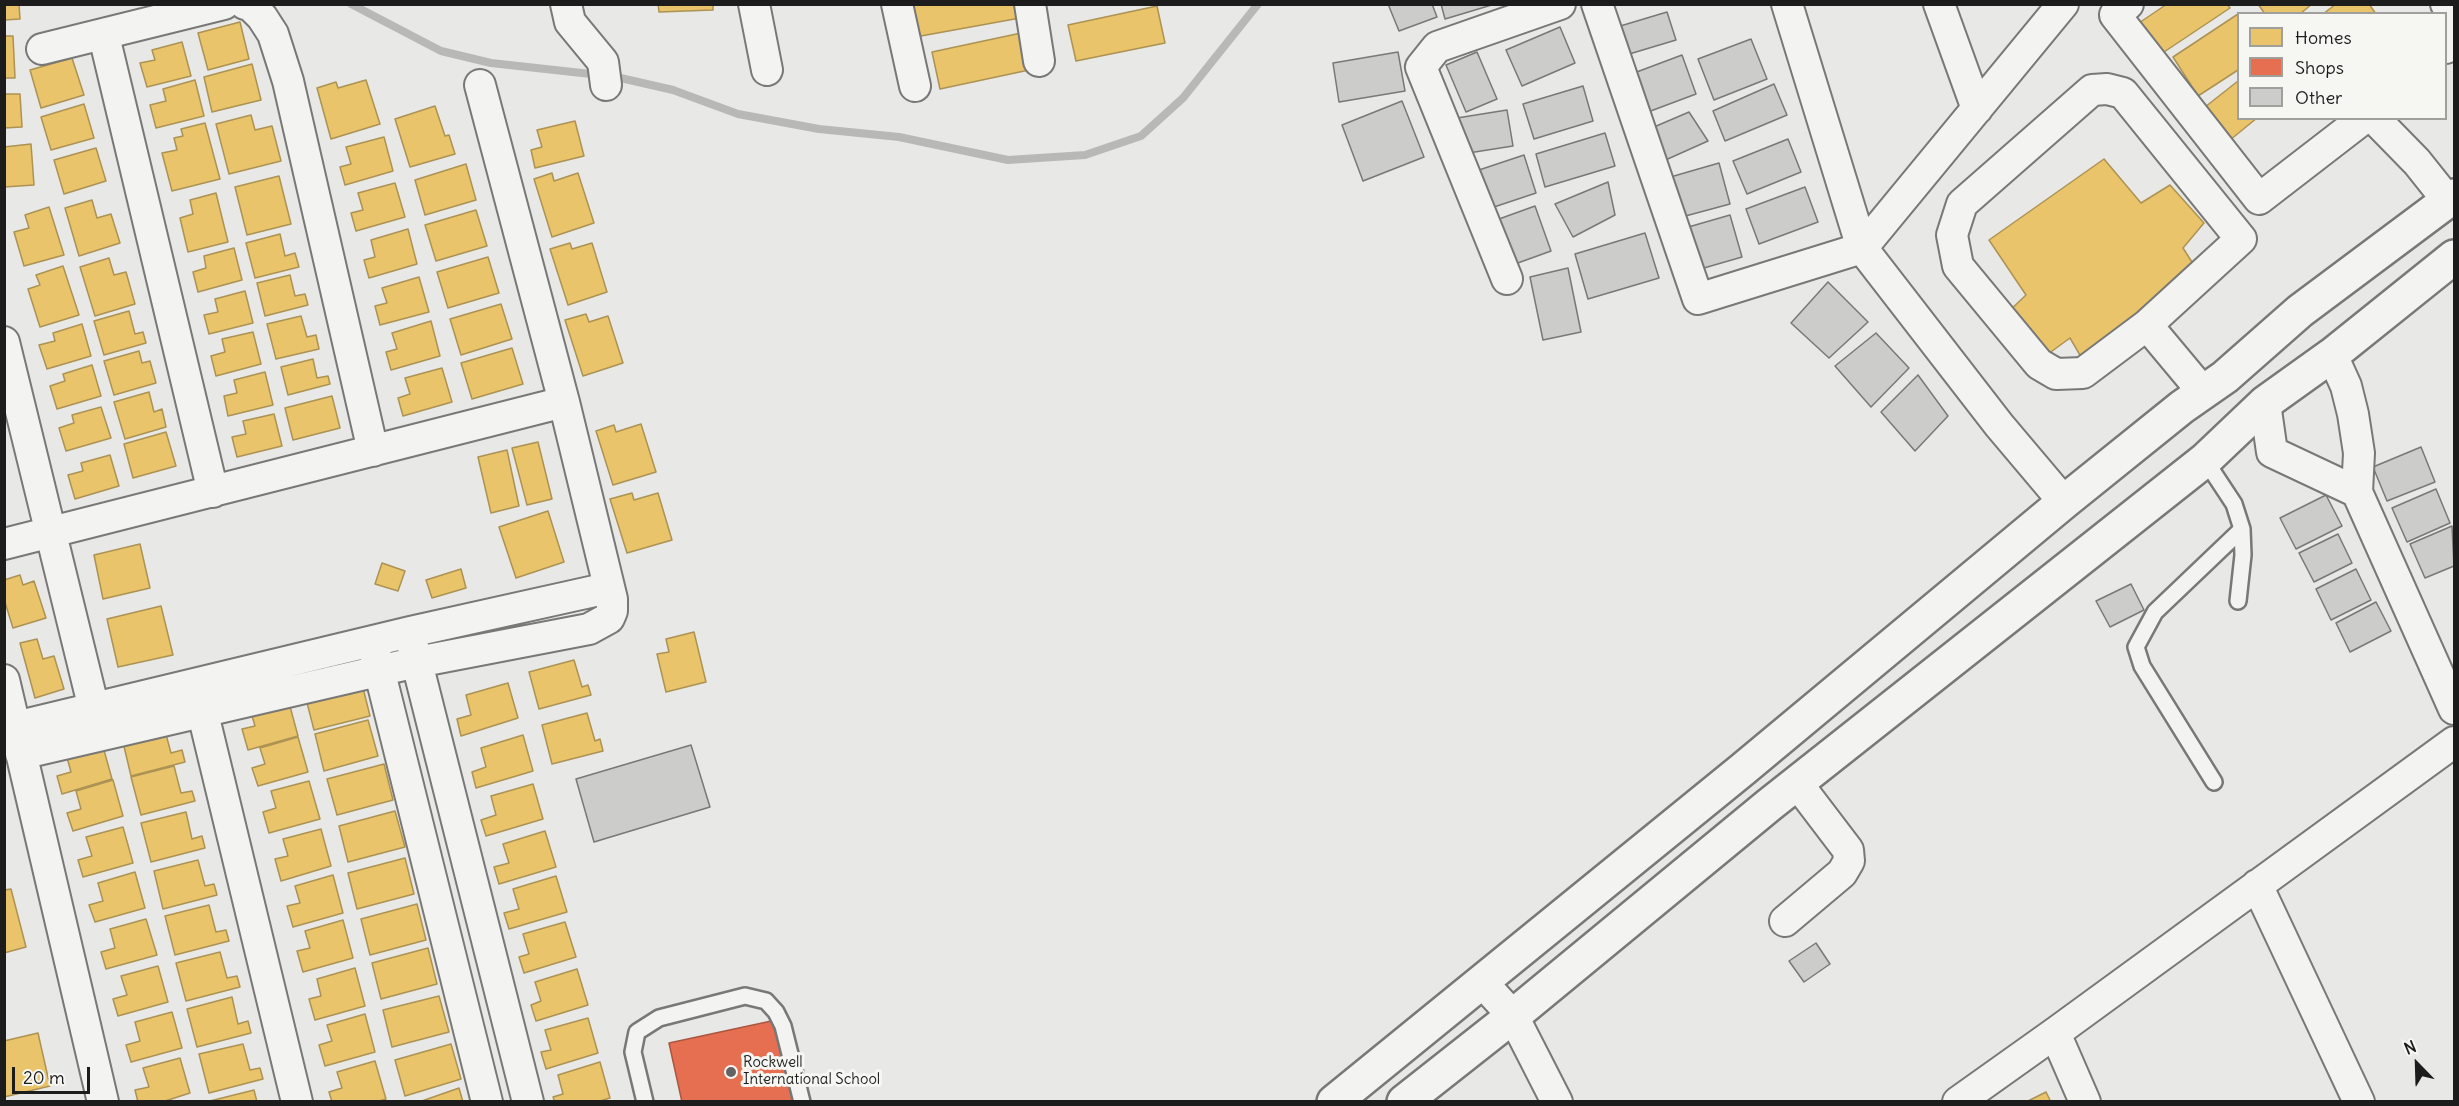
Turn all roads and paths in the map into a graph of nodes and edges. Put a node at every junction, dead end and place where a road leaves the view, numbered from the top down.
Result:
1 (224, 4) edge
2 (245, 4) edge
3 (566, 4) edge
4 (754, 4) edge
5 (897, 4) edge
6 (1030, 4) edge
7 (1560, 4) edge
8 (1597, 4) edge
9 (1787, 4) edge
10 (1939, 4) edge
11 (2063, 4) edge
12 (2128, 4) edge
13 (2446, 4) edge
14 (2454, 16) edge
15 (104, 36) junction
16 (42, 49) dead end
17 (1039, 61) dead end
18 (767, 70) dead end
19 (605, 77) dead end
20 (480, 85) dead end
21 (915, 86) dead end
22 (1977, 109) junction
23 (2361, 120) edge
24 (2376, 120) edge
25 (2451, 198) edge
26 (1862, 248) junction
27 (2454, 257) edge
28 (1507, 279) dead end
29 (2147, 325) junction
30 (4, 342) edge
31 (2332, 355) junction
32 (2203, 392) junction
33 (564, 402) junction
34 (2265, 404) junction
35 (373, 451) junction
36 (2205, 460) junction
37 (213, 492) junction
38 (2357, 492) junction
39 (2064, 502) junction
40 (2242, 529) junction
41 (51, 533) junction
42 (4, 544) edge
43 (608, 588) junction
44 (2238, 601) dead end
45 (410, 632) junction
46 (372, 641) junction
47 (417, 662) junction
48 (379, 671) junction
49 (4, 680) edge
50 (199, 698) junction
51 (94, 709) junction
52 (2454, 709) edge
53 (1802, 720) junction
54 (18, 741) junction
55 (2454, 742) edge
56 (1831, 756) junction
57 (2214, 782) dead end
58 (1797, 783) junction
59 (2257, 885) junction
60 (1785, 921) dead end
61 (1482, 982) junction
62 (1513, 1016) junction
63 (2055, 1034) junction
64 (103, 1101) edge
65 (297, 1101) edge
66 (487, 1101) edge
67 (528, 1101) edge
68 (645, 1101) edge
69 (802, 1101) edge
70 (1334, 1101) edge
71 (1404, 1101) edge
72 (1557, 1101) edge
73 (1958, 1101) edge
74 (2085, 1101) edge
75 (2359, 1101) edge

1 - 15 street
2 - 35 street
3 - 19 street
4 - 18 street
5 - 21 street
6 - 17 street
7 - 28 street
8 - 26 street
9 - 26 street
10 - 22 street
11 - 22 street
12 - 23 street
13 - 14 street
15 - 16 street
15 - 37 street
20 - 33 street
22 - 26 street
24 - 25 street
25 - 32 main road
26 - 39 street
27 - 31 main road
29 - 29 street
29 - 32 street
30 - 41 street
31 - 34 main road
31 - 38 street
32 - 39 main road
33 - 35 street
33 - 43 street
34 - 36 main road
34 - 38 street
35 - 37 street
36 - 40 lane
36 - 56 main road
37 - 41 street
38 - 52 street
39 - 53 main road
40 - 44 lane
40 - 57 lane
41 - 42 street
41 - 51 street
43 - 45 street
43 - 47 street
45 - 46 street
45 - 47 street
46 - 48 street
46 - 50 street
47 - 48 street
47 - 67 street
48 - 50 street
48 - 66 street
49 - 54 street
50 - 51 street
50 - 54 street
50 - 65 street
51 - 54 street
53 - 56 main road
53 - 61 main road
54 - 64 street
55 - 59 street
56 - 58 main road
58 - 60 street
58 - 62 main road
59 - 63 street
59 - 75 street
61 - 62 street
61 - 70 main road
62 - 71 main road
62 - 72 street
63 - 73 street
63 - 74 street
68 - 69 lane

